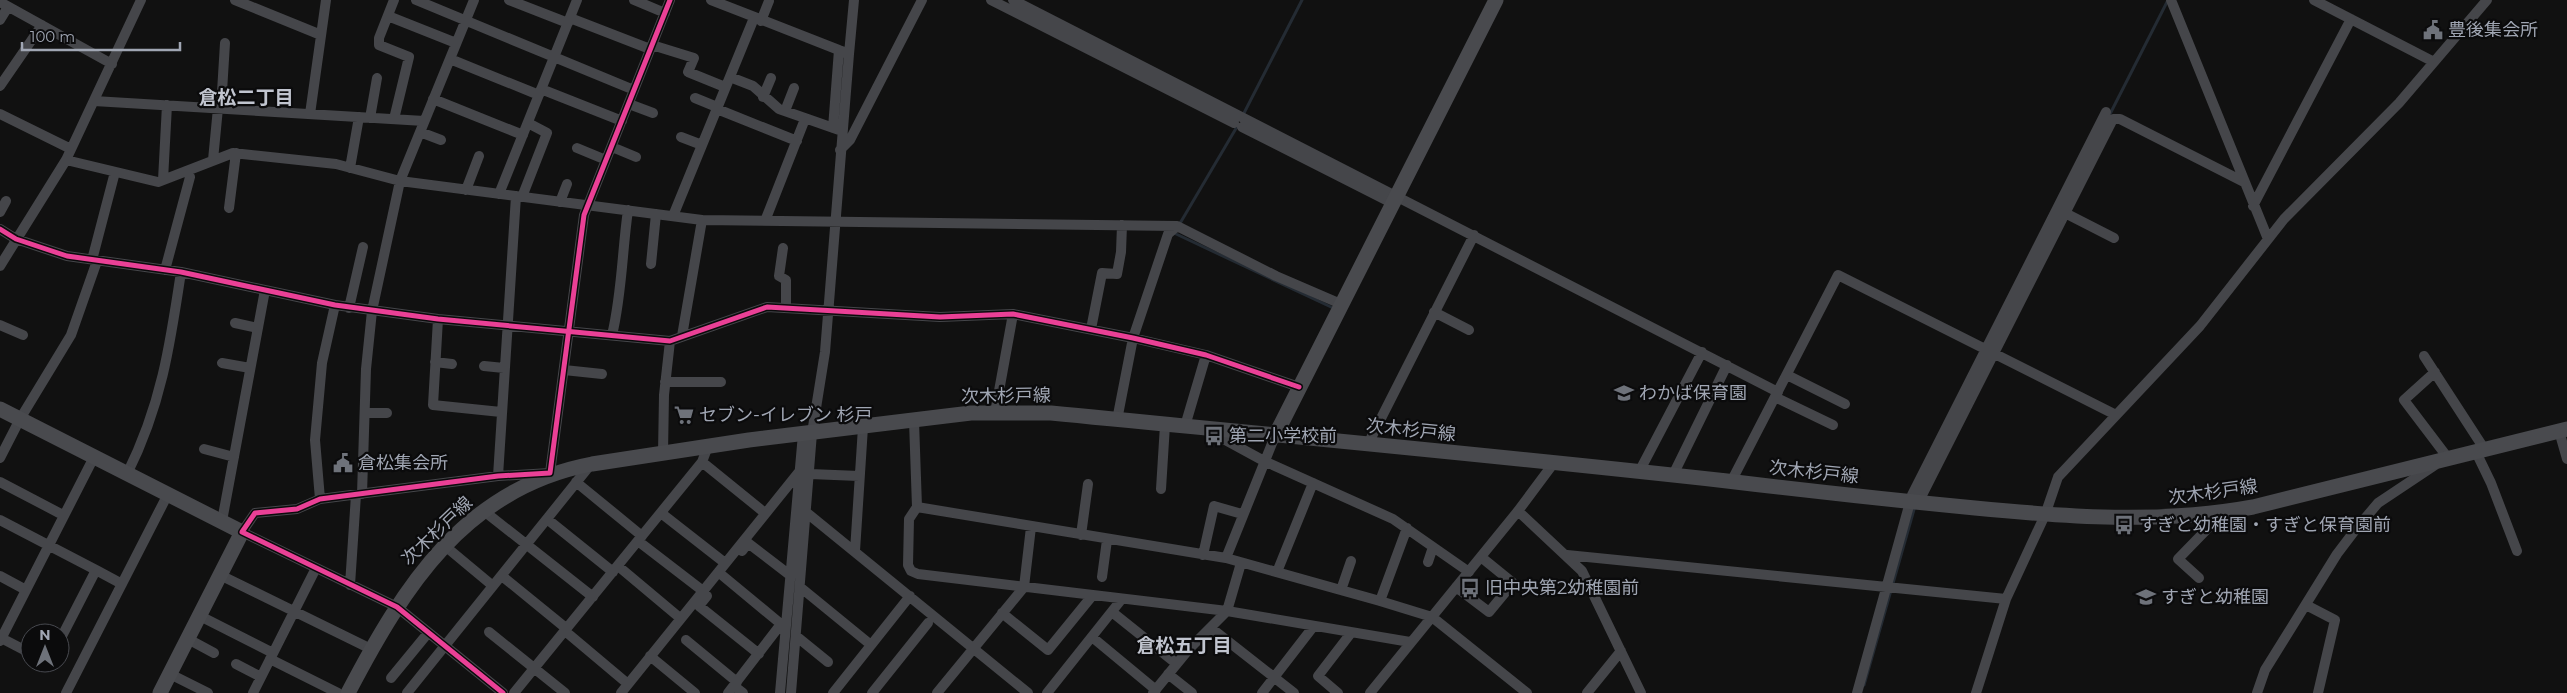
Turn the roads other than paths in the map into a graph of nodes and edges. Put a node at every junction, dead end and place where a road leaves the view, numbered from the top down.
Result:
1 (142, 0) edge
2 (235, 0) edge
3 (326, 0) edge
4 (394, 0) edge
5 (416, 0) edge
6 (474, 0) edge
7 (509, 0) edge
8 (577, 0) edge
9 (634, 0) edge
10 (670, 0) edge
11 (711, 0) edge
12 (854, 0) edge
13 (922, 0) edge
14 (991, 0) edge
15 (1013, 0) edge
16 (1496, 0) edge
17 (2171, 0) edge
18 (2314, 0) edge
19 (2487, 0) edge
20 (769, 1) edge
21 (4, 5) edge
22 (665, 12) junction
23 (388, 16) junction
24 (757, 19) junction
25 (2351, 19) junction
26 (0, 20) edge
27 (569, 20) junction
28 (465, 22) junction
29 (42, 25) junction
30 (321, 35) junction
31 (225, 43) dead end
32 (456, 43) junction
33 (651, 47) junction
34 (844, 52) junction
35 (554, 58) junction
36 (450, 59) junction
37 (2434, 62) junction
38 (112, 64) junction
39 (730, 77) junction
40 (377, 78) dead end
41 (771, 78) dead end
42 (0, 86) edge
43 (725, 87) junction
44 (794, 88) dead end
45 (634, 90) junction
46 (540, 92) junction
47 (763, 97) junction
48 (695, 98) dead end
49 (433, 99) junction
50 (94, 101) junction
51 (629, 104) junction
52 (168, 105) junction
53 (220, 108) junction
54 (717, 108) junction
55 (785, 111) junction
56 (2106, 112) dead end
57 (653, 113) dead end
58 (0, 114) edge
59 (310, 114) junction
60 (364, 117) junction
61 (394, 119) junction
62 (805, 120) junction
63 (424, 121) junction
64 (622, 121) junction
65 (528, 123) junction
66 (838, 130) junction
67 (420, 132) junction
68 (523, 135) junction
69 (681, 137) dead end
70 (441, 140) dead end
71 (797, 141) junction
72 (612, 146) junction
73 (702, 146) junction
74 (577, 148) dead end
75 (71, 149) junction
76 (840, 150) junction
77 (236, 153) junction
78 (479, 156) dead end
79 (636, 157) dead end
80 (66, 160) junction
81 (213, 160) junction
82 (606, 160) junction
83 (350, 168) junction
84 (187, 171) junction
85 (115, 172) junction
86 (163, 180) junction
87 (400, 181) junction
88 (2244, 182) junction
89 (567, 184) dead end
90 (466, 190) junction
91 (499, 194) junction
92 (519, 196) junction
93 (1395, 200) junction
94 (6, 201) dead end
95 (560, 202) junction
96 (588, 205) junction
97 (2253, 206) junction
98 (229, 208) dead end
99 (628, 210) junction
100 (0, 212) edge
101 (2065, 213) junction
102 (656, 214) junction
103 (673, 216) junction
104 (702, 220) junction
105 (765, 221) junction
106 (834, 222) junction
107 (1122, 225) junction
108 (1177, 226) junction
109 (0, 229) edge
110 (1474, 235) junction
111 (2114, 238) dead end
112 (16, 239) junction
113 (2268, 239) junction
114 (363, 247) dead end
115 (783, 248) dead end
116 (94, 261) junction
117 (651, 264) dead end
118 (0, 266) edge
119 (165, 270) junction
120 (181, 272) junction
121 (265, 290) junction
122 (1341, 304) junction
123 (336, 305) junction
124 (786, 306) junction
125 (349, 308) junction
126 (828, 309) junction
127 (372, 312) junction
128 (1434, 312) junction
129 (1013, 314) junction
130 (438, 319) junction
131 (235, 323) dead end
132 (0, 325) edge
133 (506, 325) junction
134 (258, 328) junction
135 (1090, 329) junction
136 (1469, 330) dead end
137 (569, 331) junction
138 (22, 335) dead end
139 (612, 335) junction
140 (682, 336) junction
141 (1133, 338) junction
142 (670, 341) junction
143 (1990, 351) junction
144 (1702, 352) junction
145 (1206, 355) junction
146 (2424, 356) dead end
147 (435, 362) junction
148 (222, 363) dead end
149 (452, 364) dead end
150 (1727, 365) junction
151 (484, 366) dead end
152 (250, 368) junction
153 (504, 368) junction
154 (564, 370) junction
155 (2435, 372) junction
156 (602, 374) dead end
157 (1787, 375) junction
158 (665, 382) junction
159 (721, 382) dead end
160 (1299, 388) junction
161 (1776, 395) junction
162 (1845, 404) dead end
163 (0, 410) edge
164 (501, 412) junction
165 (365, 413) junction
166 (387, 413) dead end
167 (995, 413) junction
168 (2116, 415) junction
169 (20, 420) junction
170 (1117, 420) junction
171 (914, 421) junction
172 (1165, 424) junction
173 (1833, 425) dead end
174 (1185, 426) junction
175 (863, 427) junction
176 (1204, 428) junction
177 (2563, 430) edge
178 (808, 434) junction
179 (1275, 436) junction
180 (1368, 444) junction
181 (708, 446) junction
182 (204, 449) dead end
183 (2480, 451) junction
184 (663, 453) junction
185 (94, 457) junction
186 (234, 457) junction
187 (0, 458) edge
188 (2446, 458) junction
189 (2567, 459) edge
190 (1264, 461) junction
191 (702, 462) junction
192 (592, 464) junction
193 (1553, 464) junction
194 (1639, 472) junction
195 (550, 473) junction
196 (804, 473) junction
197 (127, 474) junction
198 (1673, 475) junction
199 (498, 476) junction
200 (859, 476) junction
201 (0, 482) edge
202 (576, 482) junction
203 (1313, 482) junction
204 (1731, 482) junction
205 (1088, 484) dead end
206 (1160, 489) dead end
207 (168, 494) junction
208 (359, 495) junction
209 (320, 500) junction
210 (1914, 502) junction
211 (917, 507) junction
212 (484, 511) junction
213 (1518, 511) junction
214 (661, 513) junction
215 (765, 513) junction
216 (807, 513) junction
217 (63, 514) junction
218 (1242, 514) junction
219 (2212, 514) junction
220 (2045, 515) junction
221 (546, 519) junction
222 (0, 520) edge
223 (222, 521) junction
224 (1031, 527) junction
225 (1407, 528) junction
226 (242, 532) junction
227 (1081, 535) junction
228 (640, 539) junction
229 (1107, 540) junction
230 (49, 545) junction
231 (526, 545) junction
232 (445, 546) junction
233 (1433, 547) junction
234 (855, 551) junction
235 (2517, 551) dead end
236 (1567, 554) junction
237 (1203, 555) junction
238 (1481, 557) junction
239 (1226, 558) junction
240 (1351, 561) dead end
241 (1428, 562) dead end
242 (1241, 563) junction
243 (725, 564) junction
244 (316, 568) junction
245 (615, 569) junction
246 (96, 570) junction
247 (1277, 572) junction
248 (1469, 572) junction
249 (220, 575) junction
250 (0, 576) edge
251 (502, 576) junction
252 (723, 576) junction
253 (791, 576) junction
254 (1102, 576) dead end
255 (2199, 578) dead end
256 (122, 584) junction
257 (350, 585) junction
258 (493, 586) junction
259 (1024, 586) junction
260 (800, 587) junction
261 (1456, 587) junction
262 (1887, 587) junction
263 (26, 590) junction
264 (1341, 590) junction
265 (702, 591) junction
266 (910, 596) junction
267 (1092, 596) junction
268 (592, 597) junction
269 (2006, 599) junction
270 (1121, 600) junction
271 (1380, 601) junction
272 (2306, 605) junction
273 (397, 607) junction
274 (294, 611) junction
275 (1226, 611) junction
276 (1112, 612) junction
277 (1002, 613) junction
278 (200, 616) junction
279 (1432, 617) junction
280 (680, 618) junction
281 (69, 623) edge
282 (928, 623) dead end
283 (784, 625) junction
284 (1313, 627) junction
285 (1211, 628) junction
286 (566, 630) junction
287 (489, 632) dead end
288 (428, 633) junction
289 (1351, 633) junction
290 (796, 636) junction
291 (1092, 637) junction
292 (1, 640) edge
293 (188, 640) junction
294 (686, 640) dead end
295 (1410, 642) junction
296 (871, 644) junction
297 (444, 647) junction
298 (972, 648) junction
299 (20, 649) edge
300 (371, 649) junction
301 (1621, 651) junction
302 (214, 653) dead end
303 (759, 654) junction
304 (271, 656) junction
305 (650, 656) junction
306 (828, 662) dead end
307 (236, 664) dead end
308 (1177, 664) junction
309 (534, 669) junction
310 (170, 674) junction
311 (1168, 674) junction
312 (261, 677) junction
313 (391, 678) dead end
314 (1274, 678) junction
315 (733, 687) edge
316 (625, 690) edge
317 (1155, 691) edge
318 (66, 693) edge
319 (160, 693) edge
320 (208, 693) edge
321 (252, 693) edge
322 (338, 693) edge
323 (348, 693) edge
324 (407, 693) edge
325 (503, 693) edge
326 (514, 693) edge
327 (565, 693) edge
328 (695, 693) edge
329 (743, 693) edge
330 (780, 693) edge
331 (791, 693) edge
332 (833, 693) edge
333 (872, 693) edge
334 (937, 693) edge
335 (1028, 693) edge
336 (1047, 693) edge
337 (1192, 693) edge
338 (1262, 693) edge
339 (1294, 693) edge
340 (1338, 693) edge
341 (1370, 693) edge
342 (1527, 693) edge
343 (1587, 693) edge
344 (1641, 693) edge
345 (1857, 693) edge
346 (1976, 693) edge
347 (2258, 693) edge
348 (2318, 693) edge

1 - 38 street
2 - 30 street
3 - 30 street
4 - 23 street
5 - 28 street
6 - 28 street
7 - 27 street
8 - 27 street
9 - 22 street
10 - 22 street
11 - 24 street
12 - 34 street
13 - 76 street
14 - 93 street
15 - 93 street
16 - 93 main road
17 - 88 street
18 - 25 street
19 - 37 street
20 - 24 street
21 - 26 street
21 - 29 street
22 - 33 street
23 - 32 street
23 - 61 street
24 - 34 street
24 - 39 street
25 - 37 street
25 - 97 street
27 - 33 street
27 - 35 street
28 - 32 street
28 - 35 street
29 - 38 street
29 - 42 street
30 - 59 street
31 - 53 street
32 - 36 street
33 - 43 street
33 - 45 street
34 - 66 street
35 - 45 street
35 - 46 street
36 - 46 street
36 - 49 street
37 - 113 street
38 - 50 street
39 - 43 street
39 - 47 street
40 - 60 street
41 - 47 street
43 - 54 street
44 - 55 street
45 - 51 street
46 - 64 street
46 - 65 street
47 - 55 street
48 - 54 street
49 - 63 street
49 - 68 street
50 - 52 street
50 - 75 street
51 - 57 street
51 - 64 street
52 - 53 street
52 - 86 street
53 - 59 street
53 - 81 street
54 - 71 street
54 - 73 street
55 - 62 street
56 - 143 street
58 - 75 street
59 - 60 street
60 - 61 street
60 - 83 street
61 - 63 street
62 - 66 street
62 - 71 street
63 - 67 street
64 - 72 street
65 - 68 street
65 - 92 street
66 - 76 street
67 - 70 street
67 - 87 street
68 - 91 street
69 - 73 street
71 - 105 street
72 - 79 street
72 - 82 street
73 - 103 street
74 - 82 street
75 - 80 street
76 - 106 street
77 - 81 street
77 - 83 street
77 - 98 street
78 - 90 street
80 - 85 street
80 - 112 street
81 - 84 street
82 - 96 street
83 - 87 street
84 - 86 street
84 - 119 street
85 - 86 street
85 - 116 street
87 - 90 street
87 - 127 street
88 - 97 street
88 - 101 street
89 - 95 street
90 - 91 street
91 - 92 street
92 - 95 street
92 - 133 street
93 - 110 street
93 - 122 main road
94 - 100 street
95 - 96 street
96 - 99 street
96 - 137 street
97 - 113 street
99 - 102 street
99 - 139 street
101 - 111 street
101 - 143 street
102 - 103 street
102 - 117 street
103 - 104 street
104 - 105 street
104 - 140 street
105 - 106 street
106 - 107 street
106 - 126 street
107 - 108 street
107 - 135 street
108 - 122 street
108 - 141 street
109 - 112 street
110 - 128 street
110 - 144 street
112 - 116 street
112 - 118 street
113 - 168 street
114 - 125 street
115 - 124 street
116 - 119 street
116 - 169 street
119 - 120 street
120 - 121 street
120 - 197 street
121 - 123 street
121 - 134 street
122 - 160 main road
123 - 125 street
123 - 209 street
124 - 126 street
124 - 140 street
125 - 127 street
126 - 129 street
126 - 178 street
127 - 130 street
127 - 165 street
128 - 136 street
128 - 180 street
129 - 135 street
129 - 167 street
130 - 133 street
130 - 147 street
131 - 134 street
132 - 138 street
133 - 137 street
133 - 153 street
134 - 152 street
135 - 141 street
137 - 139 street
137 - 154 street
139 - 142 street
140 - 142 street
141 - 145 street
141 - 170 street
142 - 158 street
143 - 157 street
143 - 168 street
143 - 210 street
144 - 150 street
144 - 194 street
145 - 160 street
145 - 174 street
146 - 155 street
147 - 149 street
147 - 164 street
148 - 152 street
150 - 161 street
150 - 198 street
151 - 153 street
152 - 186 street
153 - 164 street
154 - 156 street
154 - 195 street
155 - 183 street
155 - 188 street
157 - 161 street
157 - 162 street
158 - 159 street
158 - 184 street
160 - 179 main road
161 - 173 street
161 - 204 street
163 - 169 main road
164 - 199 street
165 - 166 street
165 - 208 street
167 - 170 main road, 次木杉戸線
167 - 171 main road, 次木杉戸線
168 - 220 street
169 - 185 main road
169 - 187 street
170 - 172 main road, 次木杉戸線
171 - 175 main road, 次木杉戸線
171 - 211 street
172 - 174 main road, 次木杉戸線
172 - 206 street
174 - 176 main road, 次木杉戸線
175 - 178 main road, 次木杉戸線
175 - 200 street
176 - 179 main road, 次木杉戸線
176 - 190 street
177 - 183 main road, 次木杉戸線
177 - 189 street
178 - 181 main road, 次木杉戸線
178 - 196 street
179 - 180 main road, 次木杉戸線
179 - 190 street
180 - 193 main road, 次木杉戸線
181 - 184 main road, 次木杉戸線
181 - 191 street
182 - 186 street
183 - 188 main road, 次木杉戸線
183 - 235 street
184 - 192 main road, 次木杉戸線
185 - 197 main road
185 - 217 street
186 - 223 street
188 - 219 main road, 次木杉戸線
188 - 272 street
190 - 203 street
190 - 218 street
191 - 214 street
191 - 215 street
192 - 195 main road, 次木杉戸線
192 - 202 street
193 - 194 main road, 次木杉戸線
193 - 213 street
194 - 198 main road, 次木杉戸線
195 - 199 street
195 - 212 main road, 次木杉戸線
196 - 200 street
196 - 215 street
196 - 216 street
196 - 253 street
197 - 207 main road
198 - 204 main road, 次木杉戸線
199 - 208 street
200 - 234 street
201 - 217 street
202 - 221 street
202 - 228 street
203 - 225 street
203 - 247 street
204 - 210 main road, 次木杉戸線
205 - 227 street
207 - 223 main road
207 - 256 street
208 - 209 street
208 - 257 street
209 - 226 street
210 - 220 main road, 次木杉戸線
210 - 262 street
211 - 224 street
211 - 259 street
212 - 231 street
212 - 232 main road, 次木杉戸線
213 - 236 street
213 - 238 street
214 - 228 street
214 - 243 street
215 - 243 street
216 - 234 street
216 - 260 street
217 - 230 street
218 - 237 street
218 - 239 street
219 - 220 main road, 次木杉戸線
219 - 255 street
220 - 269 street
221 - 231 street
221 - 245 street
222 - 230 street
223 - 226 main road
224 - 227 street
224 - 259 street
225 - 233 street
225 - 271 street
226 - 244 street
226 - 249 main road
227 - 229 street
228 - 245 street
228 - 265 street
229 - 237 street
229 - 254 street
230 - 246 street
230 - 263 street
231 - 251 street
231 - 268 street
232 - 258 street
232 - 273 main road, 次木杉戸線
233 - 241 street
233 - 248 street
234 - 266 street
236 - 262 street
236 - 301 street
237 - 239 street
238 - 248 street
238 - 261 street
239 - 242 street
240 - 264 street
242 - 247 street
242 - 275 street
243 - 265 street
244 - 257 street
244 - 274 street
245 - 268 street
245 - 280 street
246 - 256 street
246 - 281 street
247 - 264 street
248 - 261 street
249 - 274 street
249 - 278 main road
250 - 263 street
251 - 258 street
251 - 286 street
252 - 253 street
252 - 283 street
252 - 303 street
253 - 283 street
256 - 318 street
257 - 273 street
258 - 297 street
259 - 267 street
259 - 277 street
260 - 290 street
260 - 296 street
261 - 279 street
262 - 269 street
262 - 345 street
263 - 292 street
264 - 271 street
265 - 280 street
266 - 296 street
266 - 298 street
267 - 270 street
267 - 277 street
268 - 286 street
269 - 346 street
270 - 275 street
270 - 276 street
271 - 279 street
272 - 347 street
272 - 348 street
273 - 288 street
273 - 300 main road, 次木杉戸線
274 - 300 street
274 - 304 street
275 - 284 street
275 - 285 street
276 - 291 street
276 - 308 street
277 - 298 street
278 - 293 main road
278 - 304 street
279 - 295 street
279 - 342 street
280 - 305 street
282 - 333 street
283 - 303 street
283 - 330 street
284 - 289 street
284 - 314 street
285 - 308 street
285 - 314 street
286 - 309 street
286 - 316 street
287 - 309 street
288 - 297 street
288 - 313 street
289 - 295 street
289 - 340 street
290 - 306 street
290 - 331 street
291 - 317 street
291 - 336 street
292 - 299 street
293 - 302 street
293 - 310 main road
294 - 315 street
295 - 341 street
296 - 332 street
297 - 324 street
297 - 325 street
298 - 334 street
298 - 335 street
300 - 323 main road, 次木杉戸線
301 - 343 street
301 - 344 street
303 - 315 street
304 - 312 street
304 - 322 street
305 - 316 street
305 - 328 street
307 - 312 street
308 - 311 street
309 - 326 street
309 - 327 street
310 - 319 main road
310 - 320 street
311 - 317 street
311 - 337 street
312 - 321 street
314 - 338 street
314 - 339 street
315 - 329 street

